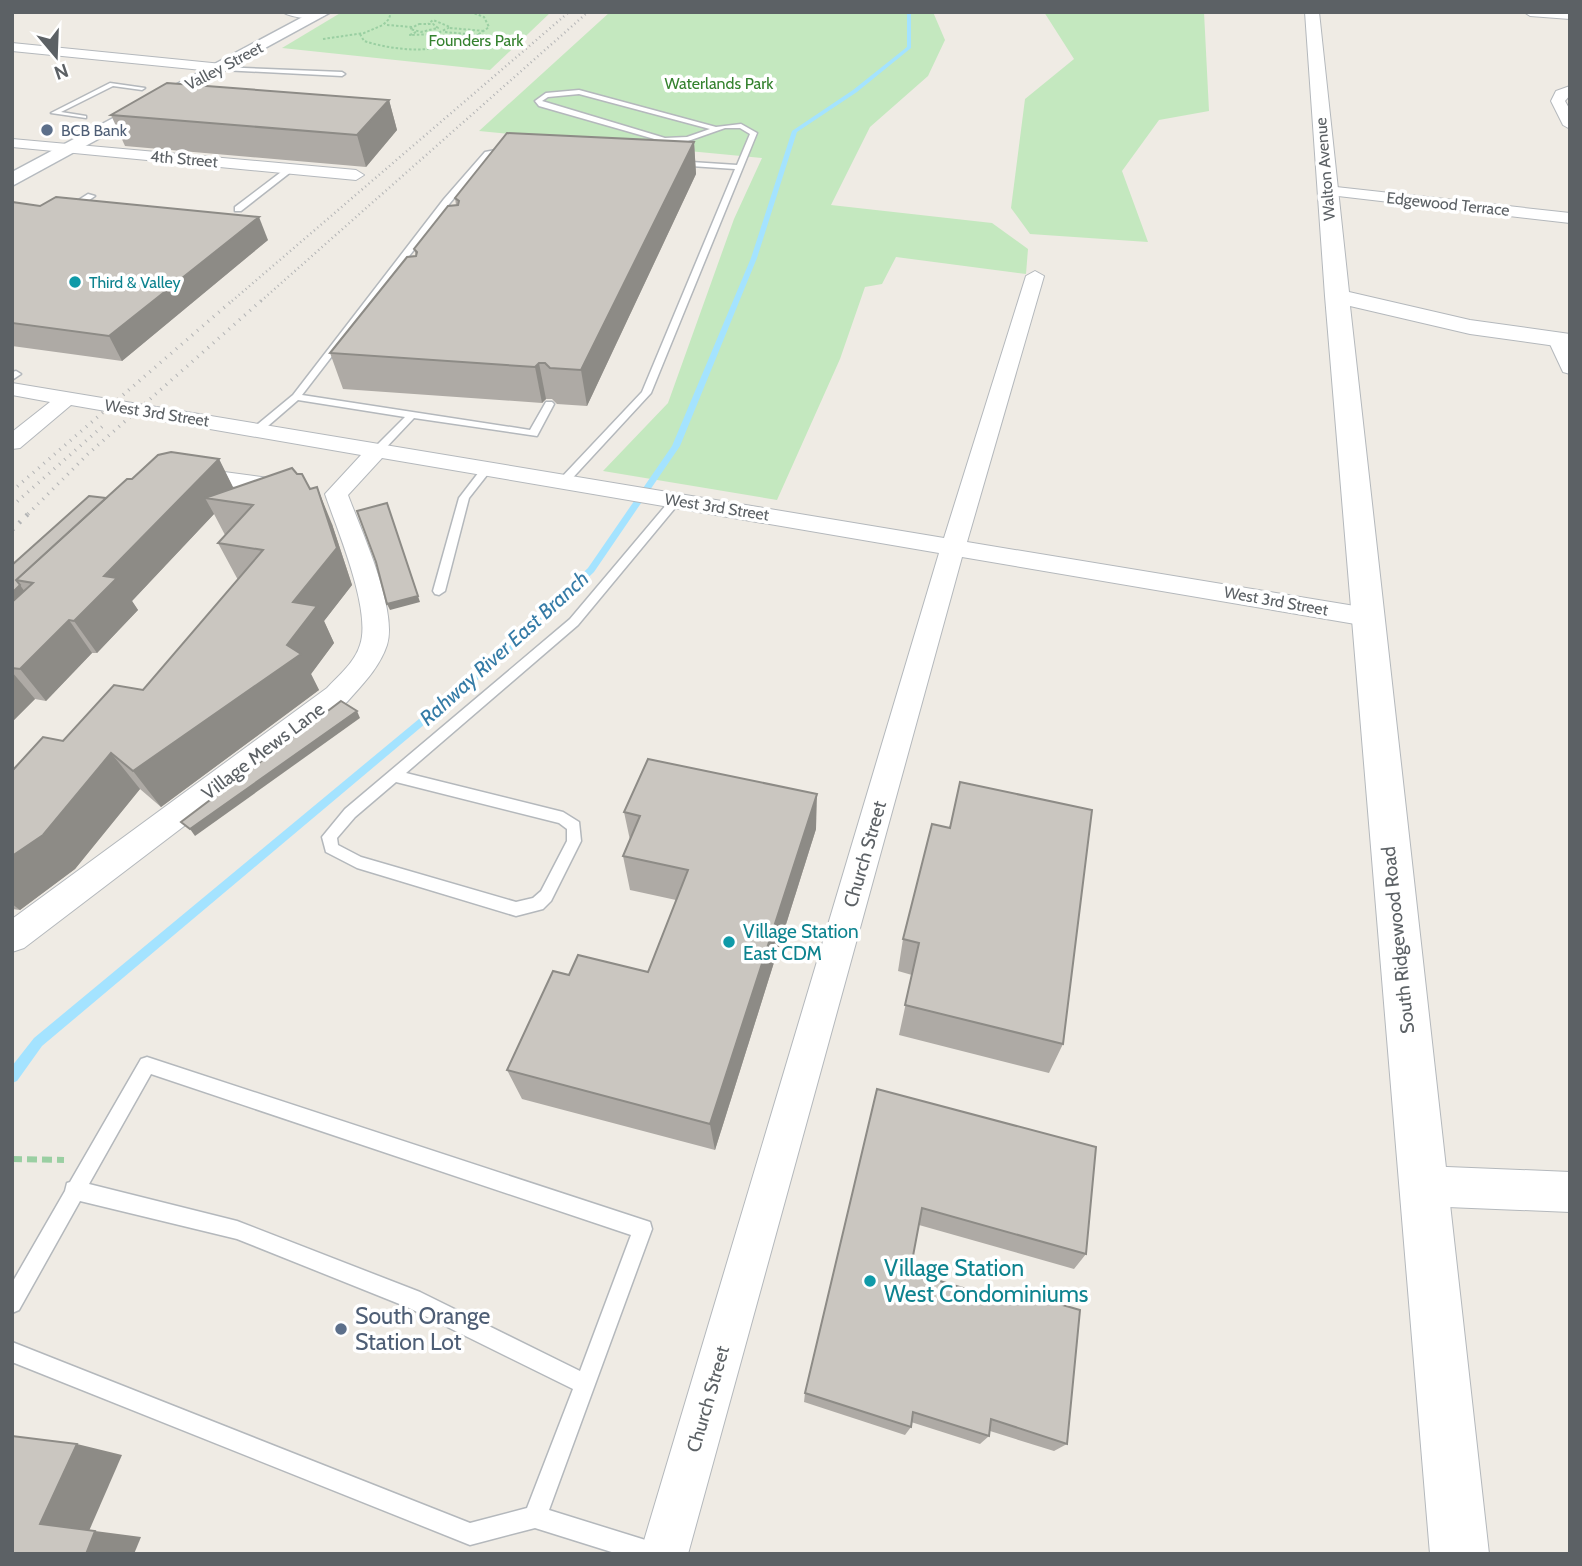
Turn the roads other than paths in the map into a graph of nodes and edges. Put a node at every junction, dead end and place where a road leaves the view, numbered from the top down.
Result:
1 (288, 12) edge
2 (1312, 12) edge
3 (1530, 12) edge
4 (322, 14) edge
5 (1570, 15) edge
6 (12, 47) edge
7 (222, 68) junction
8 (342, 74) dead end
9 (142, 88) dead end
10 (1570, 90) edge
11 (84, 117) dead end
12 (1570, 125) edge
13 (714, 128) junction
14 (12, 143) edge
15 (514, 148) edge
16 (69, 149) junction
17 (741, 167) junction
18 (292, 168) junction
19 (665, 172) edge
20 (356, 175) edge
21 (12, 180) edge
22 (1327, 191) junction
23 (91, 196) dead end
24 (58, 209) edge
25 (238, 209) dead end
26 (1570, 218) edge
27 (422, 233) junction
28 (435, 234) edge
29 (1035, 275) dead end
30 (383, 284) junction
31 (395, 285) edge
32 (1337, 310) junction
33 (1564, 341) edge
34 (1570, 368) edge
35 (14, 380) edge
36 (296, 397) junction
37 (67, 398) junction
38 (549, 404) edge
39 (412, 415) junction
40 (257, 430) junction
41 (12, 443) edge
42 (376, 452) junction
43 (486, 470) junction
44 (169, 477) edge
45 (563, 482) junction
46 (336, 494) junction
47 (674, 500) junction
48 (953, 547) junction
49 (439, 591) dead end
50 (1367, 617) junction
51 (395, 776) junction
52 (12, 938) edge
53 (1423, 1186) junction
54 (74, 1190) junction
55 (1570, 1192) edge
56 (12, 1303) edge
57 (12, 1352) edge
58 (584, 1384) junction
59 (535, 1517) junction
60 (655, 1554) edge
61 (664, 1554) edge
62 (1460, 1554) edge

1 - 4 street
2 - 22 street, Walton Avenue
3 - 5 street
4 - 7 main road, Valley Street
6 - 7 street
7 - 8 lane
7 - 16 main road, Valley Street
9 - 11 lane
10 - 12 street
13 - 13 lane
13 - 17 lane
14 - 16 street, 4th Street
15 - 27 lane
16 - 18 street, 4th Street
16 - 21 main road, Valley Street
17 - 19 lane
17 - 45 lane
18 - 20 street, 4th Street
18 - 25 lane
22 - 26 street, Edgewood Terrace
22 - 32 street, Walton Avenue
23 - 24 lane
27 - 28 lane
27 - 30 lane
29 - 48 street, Church Street
30 - 31 lane
30 - 36 lane
32 - 33 street
32 - 50 street, South Ridgewood Road
33 - 34 street
35 - 37 street, West 3rd Street
36 - 39 lane
36 - 40 lane
37 - 40 street, West 3rd Street
37 - 41 street
38 - 39 lane
39 - 42 lane
40 - 42 street, West 3rd Street
42 - 43 street, West 3rd Street
42 - 46 street
43 - 45 street, West 3rd Street
43 - 49 lane
44 - 46 street
45 - 47 street, West 3rd Street
46 - 52 street, Village Mews Lane
47 - 48 street, West 3rd Street
47 - 51 lane
48 - 50 street, West 3rd Street
48 - 61 street, Church Street
50 - 53 street, South Ridgewood Road
51 - 51 lane
53 - 55 street
53 - 62 street, South Ridgewood Road
54 - 56 lane
54 - 58 lane
54 - 58 lane
57 - 59 lane
58 - 59 lane
59 - 60 lane

